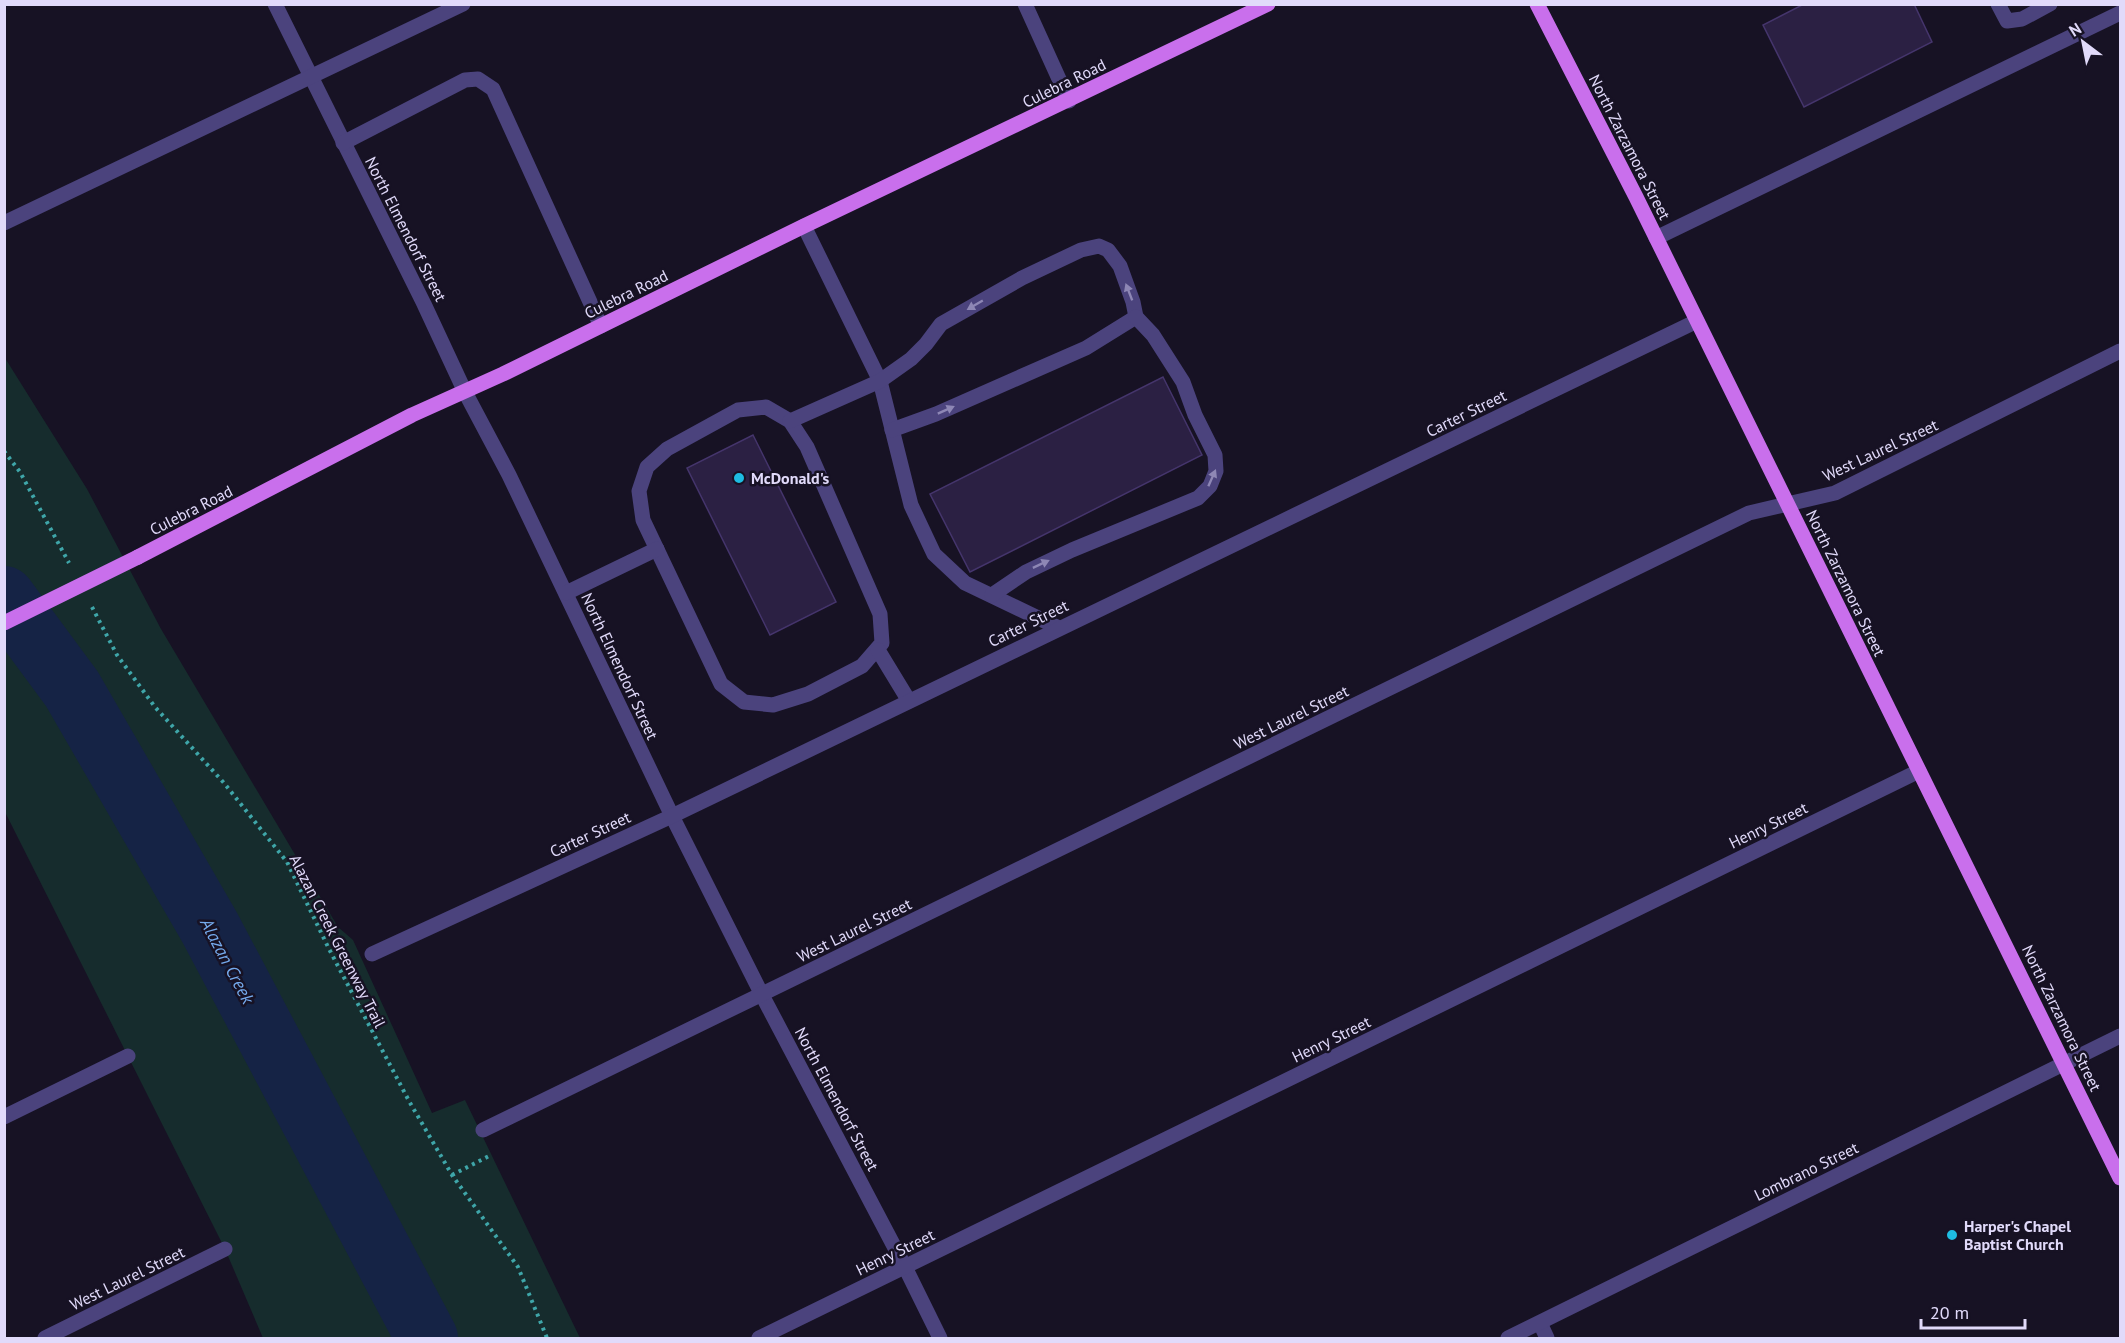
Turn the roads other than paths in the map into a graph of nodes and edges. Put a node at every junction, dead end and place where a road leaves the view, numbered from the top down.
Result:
1 (275, 4) edge
2 (463, 4) edge
3 (1025, 4) edge
4 (1268, 4) edge
5 (1537, 4) edge
6 (1998, 4) edge
7 (2050, 4) edge
8 (2121, 13) edge
9 (310, 77) junction
10 (1069, 101) junction
11 (343, 143) junction
12 (4, 223) edge
13 (804, 226) junction
14 (1656, 238) junction
15 (1136, 317) junction
16 (1697, 321) junction
17 (601, 326) junction
18 (2121, 351) edge
19 (880, 381) junction
20 (465, 392) junction
21 (790, 421) junction
22 (892, 430) junction
23 (1788, 505) junction
24 (657, 549) junction
25 (566, 593) junction
26 (992, 595) junction
27 (4, 623) edge
28 (1059, 628) junction
29 (878, 650) junction
30 (909, 700) junction
31 (1919, 771) junction
32 (672, 816) junction
33 (372, 954) dead end
34 (762, 995) junction
35 (2121, 1036) edge
36 (128, 1056) dead end
37 (2064, 1063) junction
38 (4, 1117) edge
39 (483, 1130) dead end
40 (2121, 1178) edge
41 (225, 1249) dead end
42 (905, 1267) junction
43 (1540, 1323) junction
44 (45, 1338) edge
45 (759, 1338) edge
46 (940, 1338) edge
47 (1508, 1338) edge
48 (1548, 1338) edge

1 - 9 street, North Elmendorf Street
2 - 9 street
3 - 10 street
4 - 10 main road, Culebra Road
5 - 14 main road, North Zarzamora Street
6 - 7 street
8 - 14 street
9 - 11 street, North Elmendorf Street
9 - 12 street
10 - 13 main road, Culebra Road
11 - 17 street
11 - 20 street, North Elmendorf Street
13 - 17 main road, Culebra Road
13 - 19 street
14 - 16 main road, North Zarzamora Street
15 -> 19 street
22 -> 15 street
26 -> 15 street
16 - 23 main road, North Zarzamora Street
16 - 28 street, Carter Street
17 - 20 main road, Culebra Road
18 - 23 street, West Laurel Street
19 - 21 street
19 - 22 street
20 - 25 street, North Elmendorf Street
20 - 27 main road, Culebra Road, bridge
21 - 24 street
21 - 29 street
22 - 26 street
23 - 31 main road, North Zarzamora Street
23 - 34 street, West Laurel Street
24 - 25 street
24 - 29 street
25 - 32 street, North Elmendorf Street
26 - 28 street
28 - 30 street, Carter Street
29 - 30 street
30 - 32 street, Carter Street
31 - 37 main road, North Zarzamora Street
31 - 42 street, Henry Street
32 - 33 street, Carter Street
32 - 34 street, North Elmendorf Street
34 - 39 street, West Laurel Street
34 - 42 street, North Elmendorf Street
35 - 37 street, Lombrano Street
36 - 38 street
37 - 40 main road, North Zarzamora Street
37 - 43 street, Lombrano Street
41 - 44 street, West Laurel Street
42 - 45 street, Henry Street
42 - 46 street, North Elmendorf Street
43 - 47 street, Lombrano Street
43 - 48 street

